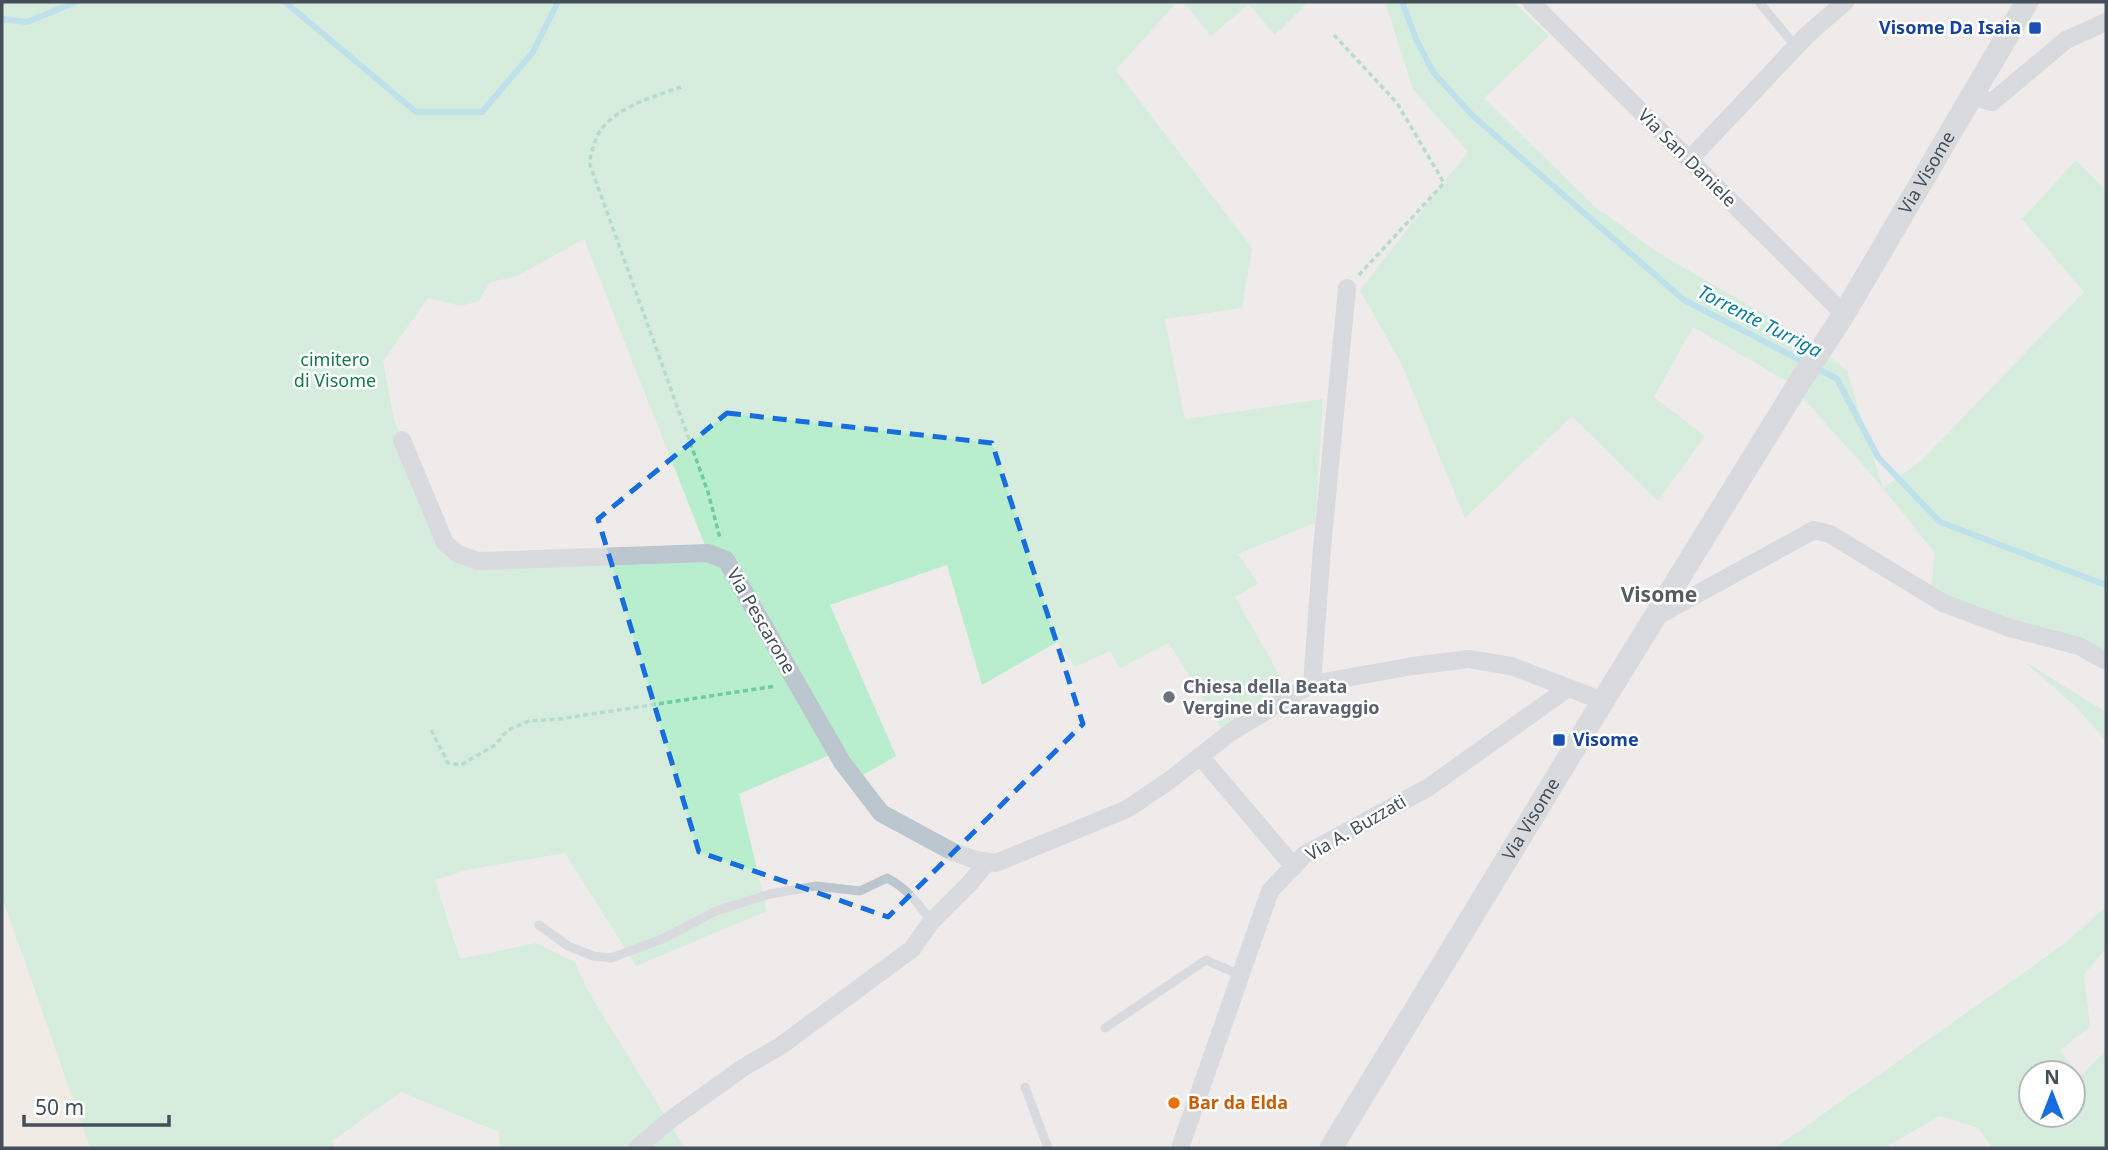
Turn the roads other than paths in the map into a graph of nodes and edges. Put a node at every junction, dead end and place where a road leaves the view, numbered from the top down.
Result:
1 (1531, 2) edge
2 (1759, 2) edge
3 (1845, 2) edge
4 (2027, 2) edge
5 (2106, 22) edge
6 (1796, 47) junction
7 (1970, 96) junction
8 (1689, 160) junction
9 (1348, 288) road end
10 (1843, 314) junction
11 (402, 440) dead end
12 (1657, 615) junction
13 (2106, 661) edge
14 (1312, 684) junction
15 (1568, 688) junction
16 (1603, 701) junction
17 (1194, 761) junction
18 (987, 862) junction
19 (1294, 867) junction
20 (931, 922) junction
21 (540, 925) dead end
22 (1240, 975) junction
23 (1105, 1028) dead end
24 (1025, 1087) dead end
25 (637, 1148) edge
26 (1048, 1148) edge
27 (1180, 1148) edge
28 (1331, 1148) edge

1 - 8 street, Via San Daniele
2 - 6 lane
3 - 6 street
4 - 7 street, Via Visome
5 - 7 street
6 - 8 street
7 - 10 street, Via Visome
8 - 10 street, Via San Daniele
9 - 14 street
10 - 12 street, Via Visome
11 - 18 street, Via Pescarone
12 - 13 street
12 - 16 street, Via Visome
14 - 15 street
14 - 17 street
15 - 16 street
15 - 19 street, Via A. Buzzati
16 - 28 street, Via Visome
17 - 18 street
17 - 19 street
18 - 20 street
19 - 22 street, Via A. Buzzati
20 - 21 lane
20 - 25 street
22 - 23 lane
22 - 27 street, Via A. Buzzati
24 - 26 lane

